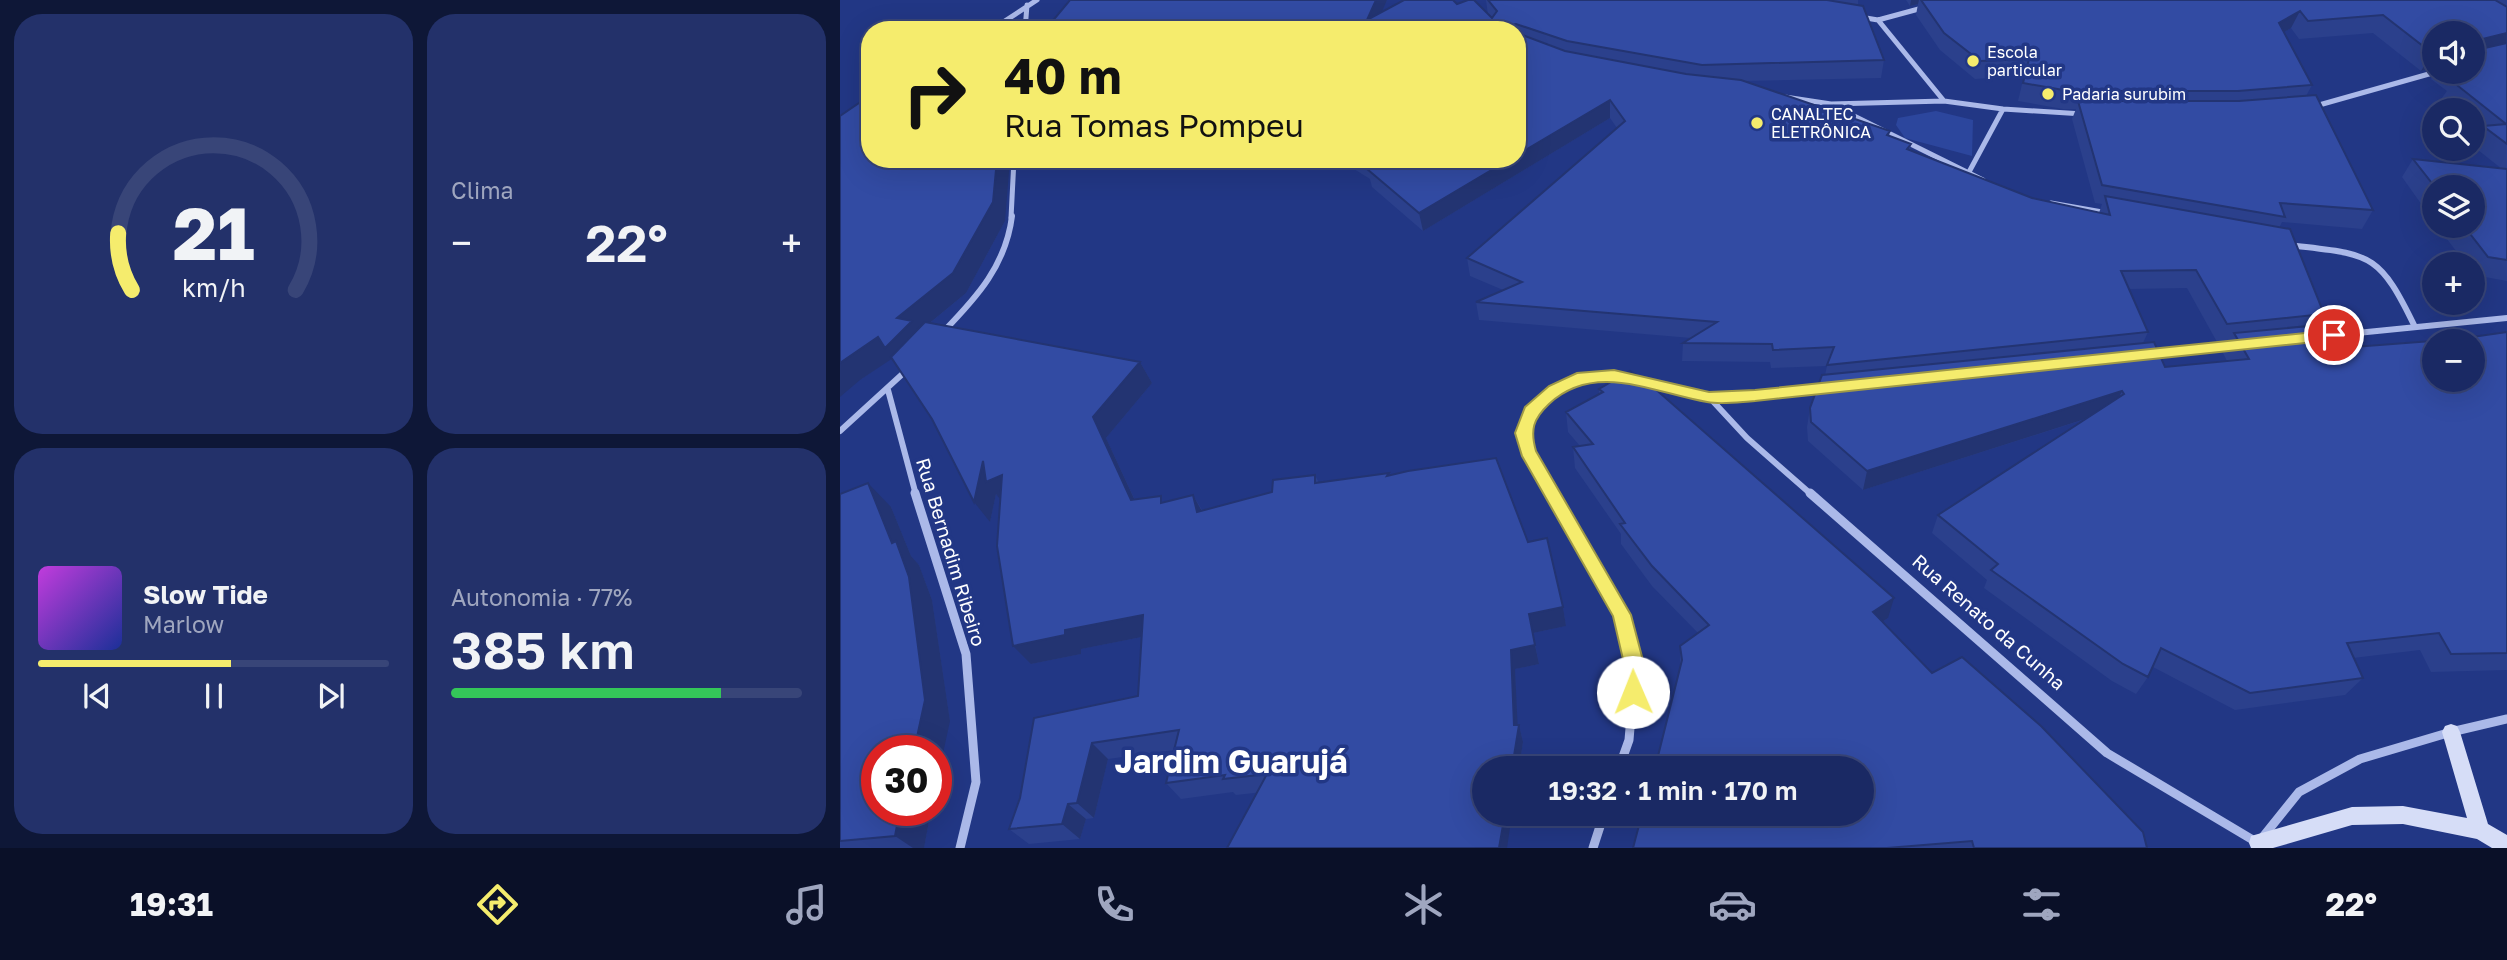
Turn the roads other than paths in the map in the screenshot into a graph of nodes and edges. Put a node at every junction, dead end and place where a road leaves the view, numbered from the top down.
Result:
1 (1037, 0) edge
2 (1938, 3) edge
3 (1027, 5) junction
4 (1853, 16) edge
5 (1878, 20) junction
6 (1004, 21) edge
7 (1026, 21) edge
8 (2422, 76) edge
9 (1782, 97) edge
10 (1944, 101) junction
11 (1830, 104) junction
12 (2306, 108) edge
13 (2003, 109) junction
14 (2091, 114) edge
15 (1014, 168) edge
16 (1969, 172) junction
17 (1992, 185) edge
18 (2046, 202) edge
19 (2112, 213) edge
20 (2283, 244) edge
21 (2507, 318) edge
22 (2415, 327) junction
23 (2318, 337) edge
24 (936, 340) edge
25 (2248, 345) edge
26 (2137, 356) edge
27 (917, 360) edge
28 (1831, 389) edge
29 (888, 390) junction
30 (1709, 397) junction
31 (840, 431) edge
32 (2507, 719) edge
33 (2451, 732) junction
34 (1623, 756) edge
35 (1600, 826) edge
36 (2480, 830) junction
37 (2260, 846) edge
38 (2507, 846) edge
39 (960, 848) edge
40 (1593, 848) edge

1 - 3 street
2 - 5 street
3 - 6 street
3 - 7 street
4 - 5 street
5 - 10 street
8 - 12 street
9 - 11 street
10 - 11 street
10 - 13 street
11 - 16 street
13 - 14 street
13 - 16 street
15 - 24 street
16 - 17 street
18 - 19 street
20 - 22 street
21 - 22 street
22 - 23 street
25 - 26 street
27 - 29 street
28 - 30 street
29 - 31 street
29 - 39 street, Rua Bernadim Ribeiro
30 - 34 street
30 - 37 street, Rua Renato da Cunha
32 - 33 street
33 - 36 street
33 - 37 street
35 - 40 street
36 - 37 street
36 - 38 street

